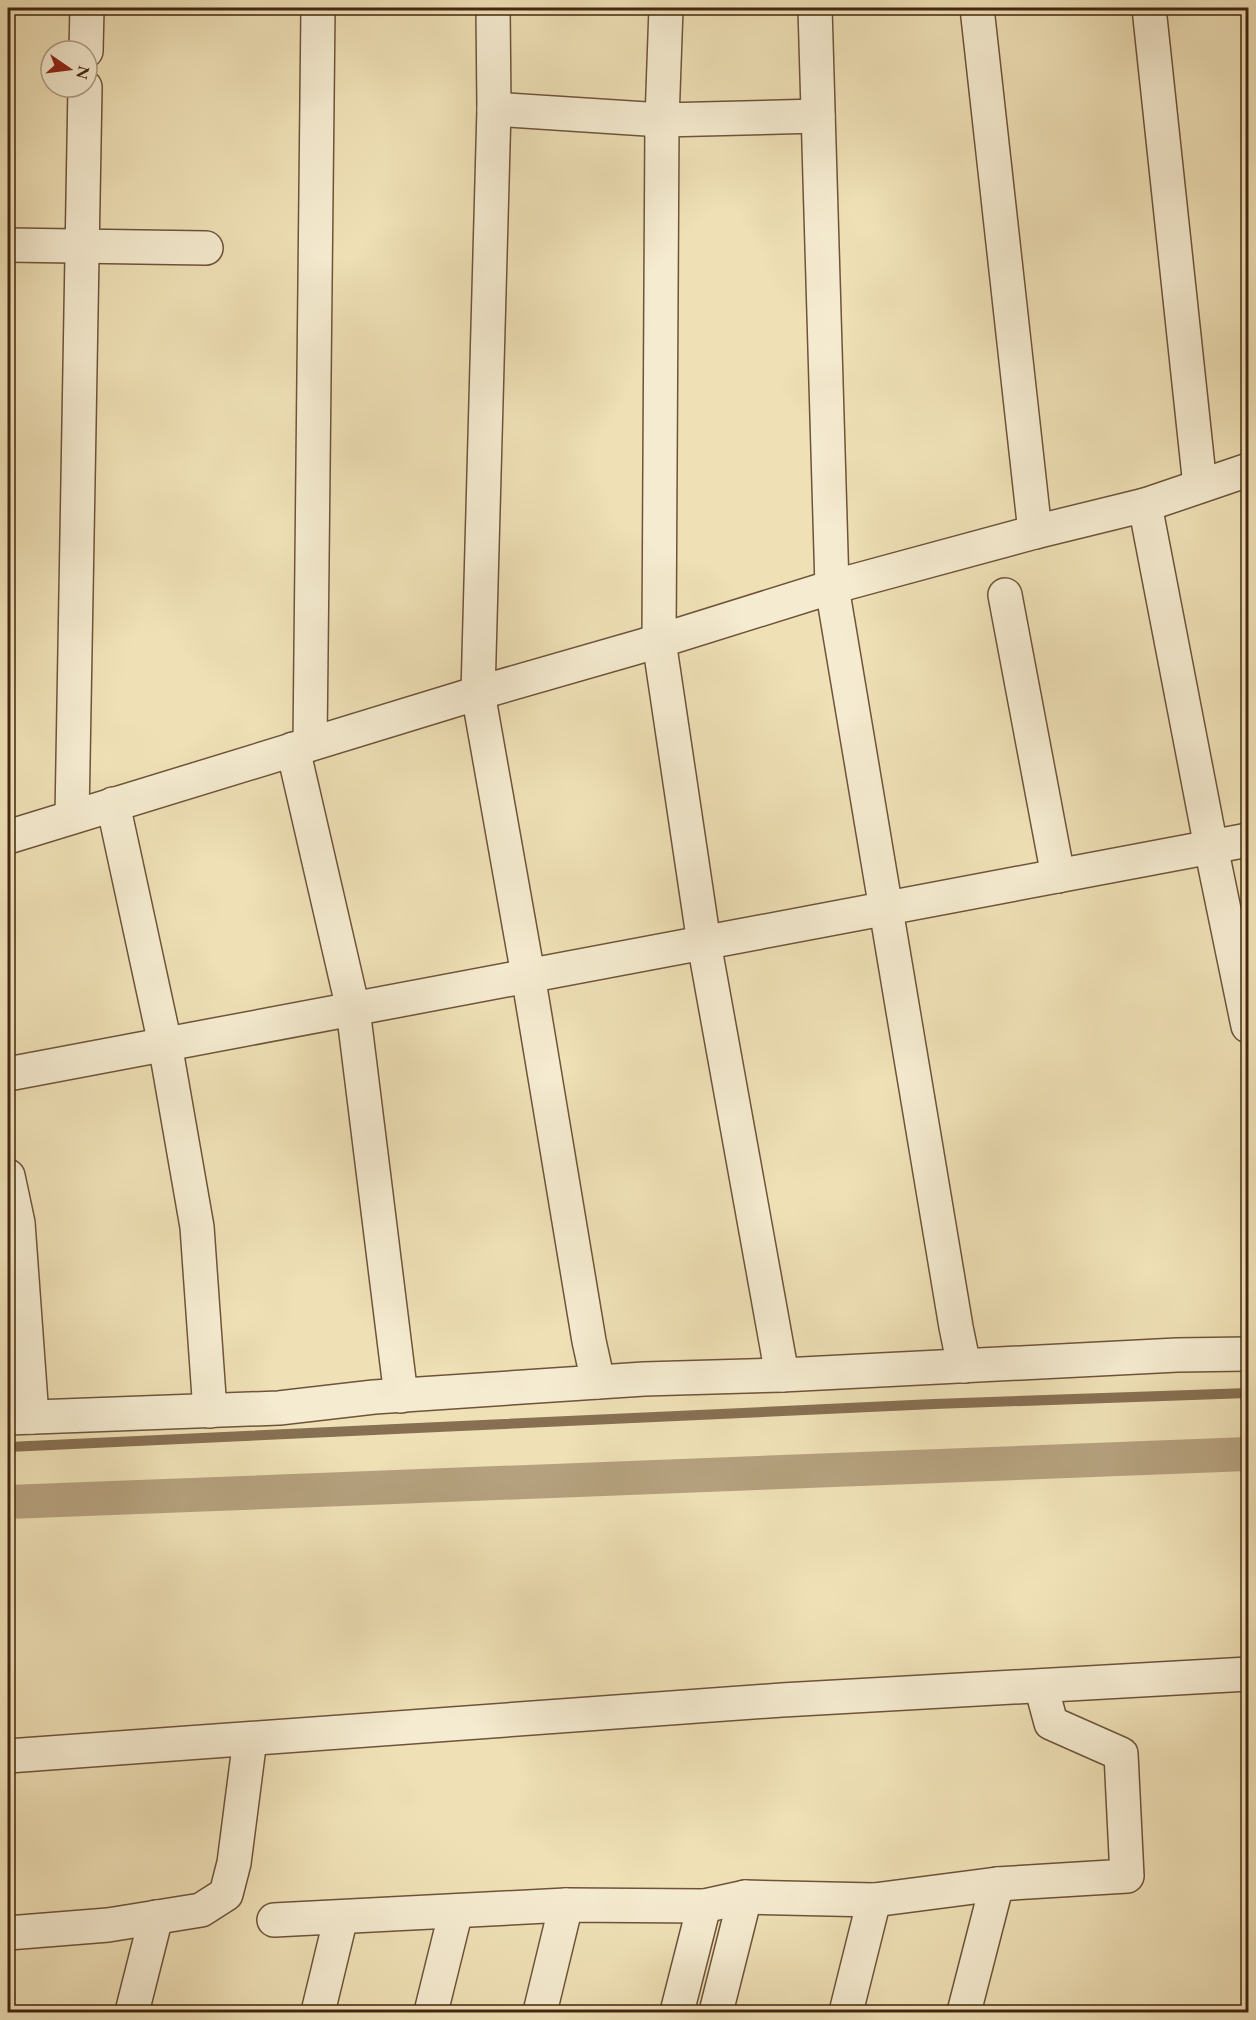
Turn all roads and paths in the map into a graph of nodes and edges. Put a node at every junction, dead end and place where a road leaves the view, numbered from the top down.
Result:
1 (87, 8) edge
2 (318, 8) edge
3 (492, 8) edge
4 (666, 8) edge
5 (815, 8) edge
6 (977, 8) edge
7 (1149, 8) edge
8 (86, 39) edge
9 (85, 99) edge
10 (494, 109) junction
11 (818, 116) junction
12 (662, 120) junction
13 (8, 245) edge
14 (82, 247) junction
15 (206, 248) dead end
16 (1248, 470) edge
17 (1200, 486) junction
18 (1145, 505) junction
19 (1035, 532) junction
20 (832, 588) junction
21 (1005, 596) dead end
22 (659, 641) junction
23 (478, 693) junction
24 (301, 747) junction
25 (113, 804) junction
26 (72, 817) junction
27 (8, 837) edge
28 (1248, 840) edge
29 (1211, 847) junction
30 (1058, 876) junction
31 (885, 908) junction
32 (704, 942) junction
33 (528, 975) junction
34 (352, 1009) junction
35 (1248, 1026) edge
36 (165, 1044) junction
37 (8, 1074) edge
38 (8, 1176) edge
39 (1248, 1354) edge
40 (964, 1366) junction
41 (783, 1375) junction
42 (598, 1382) junction
43 (401, 1395) junction
44 (210, 1411) junction
45 (20, 1418) edge
46 (1248, 1674) edge
47 (1041, 1686) junction
48 (250, 1739) junction
49 (8, 1756) edge
50 (997, 1884) junction
51 (745, 1897) junction
52 (874, 1900) junction
53 (566, 1905) junction
54 (704, 1906) junction
55 (456, 1911) junction
56 (156, 1917) junction
57 (341, 1917) junction
58 (274, 1920) dead end
59 (8, 1933) edge
60 (132, 2013) edge
61 (318, 2013) edge
62 (431, 2013) edge
63 (540, 2013) edge
64 (677, 2013) edge
65 (716, 2013) edge
66 (846, 2013) edge
67 (964, 2013) edge

1 - 8 street
2 - 24 street
3 - 10 street
4 - 12 street
5 - 11 street
6 - 19 street
7 - 17 street
9 - 14 street
10 - 12 street
10 - 23 street
11 - 12 street
11 - 20 street
12 - 22 street
13 - 14 street
14 - 15 street
14 - 26 street
16 - 17 street
17 - 18 street
18 - 19 street
18 - 29 street
19 - 20 street
20 - 22 street
20 - 31 street
21 - 30 street
22 - 23 street
22 - 32 street
23 - 24 street
23 - 33 street
24 - 25 street
24 - 34 street
25 - 26 street
25 - 36 street
26 - 27 street
28 - 29 street
29 - 30 street
29 - 35 street
30 - 31 street
31 - 32 street
31 - 40 street
32 - 33 street
32 - 41 street
33 - 34 street
33 - 42 street
34 - 36 street
34 - 43 street
36 - 37 street
36 - 44 street
38 - 45 street
39 - 40 street
40 - 41 street
41 - 42 street
42 - 43 street
43 - 44 street
44 - 45 street
46 - 47 street
47 - 48 street
47 - 50 street
48 - 49 street
48 - 56 street
50 - 52 street
50 - 67 street
51 - 52 street
51 - 54 street
51 - 65 street
52 - 66 street
53 - 54 street
53 - 55 street
53 - 63 street
54 - 64 street
55 - 57 street
55 - 62 street
56 - 59 street
56 - 60 street
57 - 58 street
57 - 61 street

